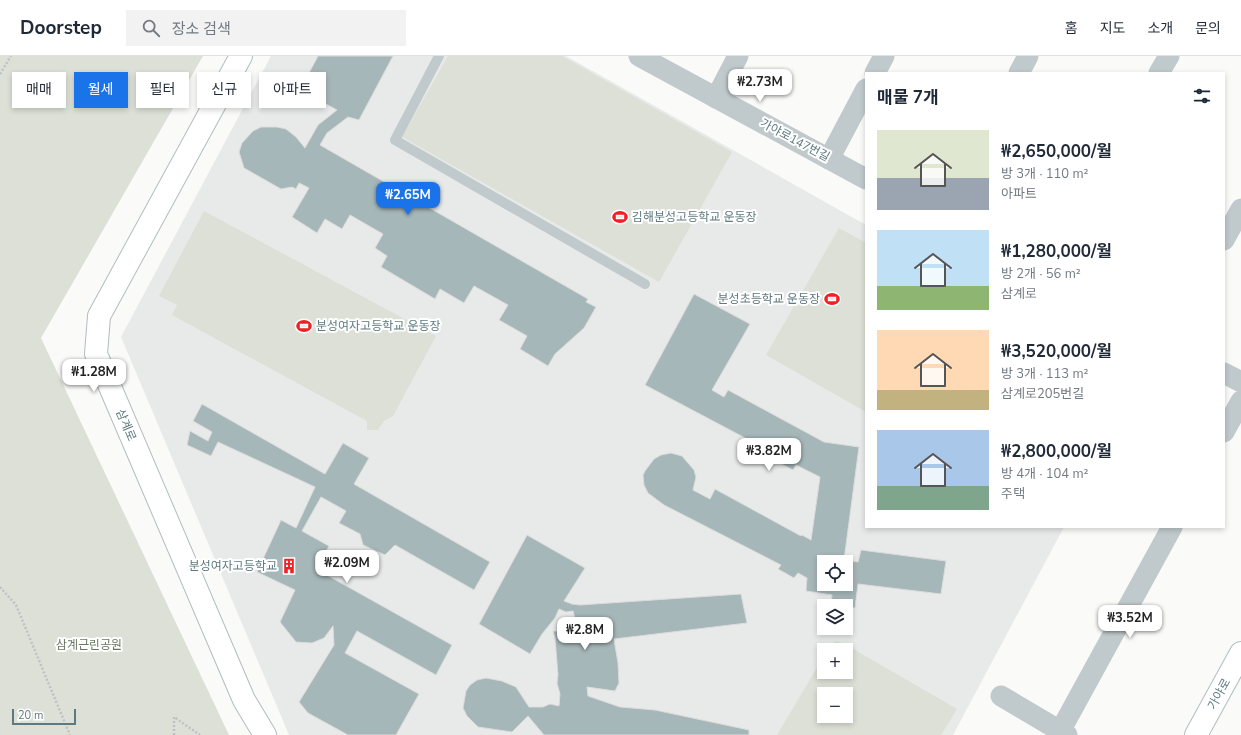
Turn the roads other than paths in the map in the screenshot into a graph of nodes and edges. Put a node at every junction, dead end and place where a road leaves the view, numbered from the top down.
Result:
1 (241, 56) edge
2 (439, 56) edge
3 (639, 56) edge
4 (738, 56) edge
5 (884, 56) edge
6 (1028, 56) edge
7 (1169, 56) edge
8 (876, 72) edge
9 (1020, 72) edge
10 (1160, 72) edge
11 (865, 91) edge
12 (716, 98) junction
13 (828, 159) junction
14 (865, 178) edge
15 (1241, 209) edge
16 (1225, 238) edge
17 (645, 284) dead end
18 (1225, 374) edge
19 (1241, 382) edge
20 (1241, 401) edge
21 (1225, 430) edge
22 (1171, 528) edge
23 (1241, 653) edge
24 (1001, 696) dead end
25 (1062, 734) edge
26 (265, 735) edge
27 (1196, 735) edge

1 - 26 street, 삼계로
2 - 17 lane
3 - 12 street, 가야로147번길
4 - 12 street
5 - 8 street
6 - 9 street
7 - 10 street
11 - 13 street
12 - 13 street, 가야로147번길
13 - 14 street, 가야로147번길
15 - 16 street
18 - 19 street
20 - 21 street
22 - 25 street
23 - 27 street, 가야로
24 - 25 street

